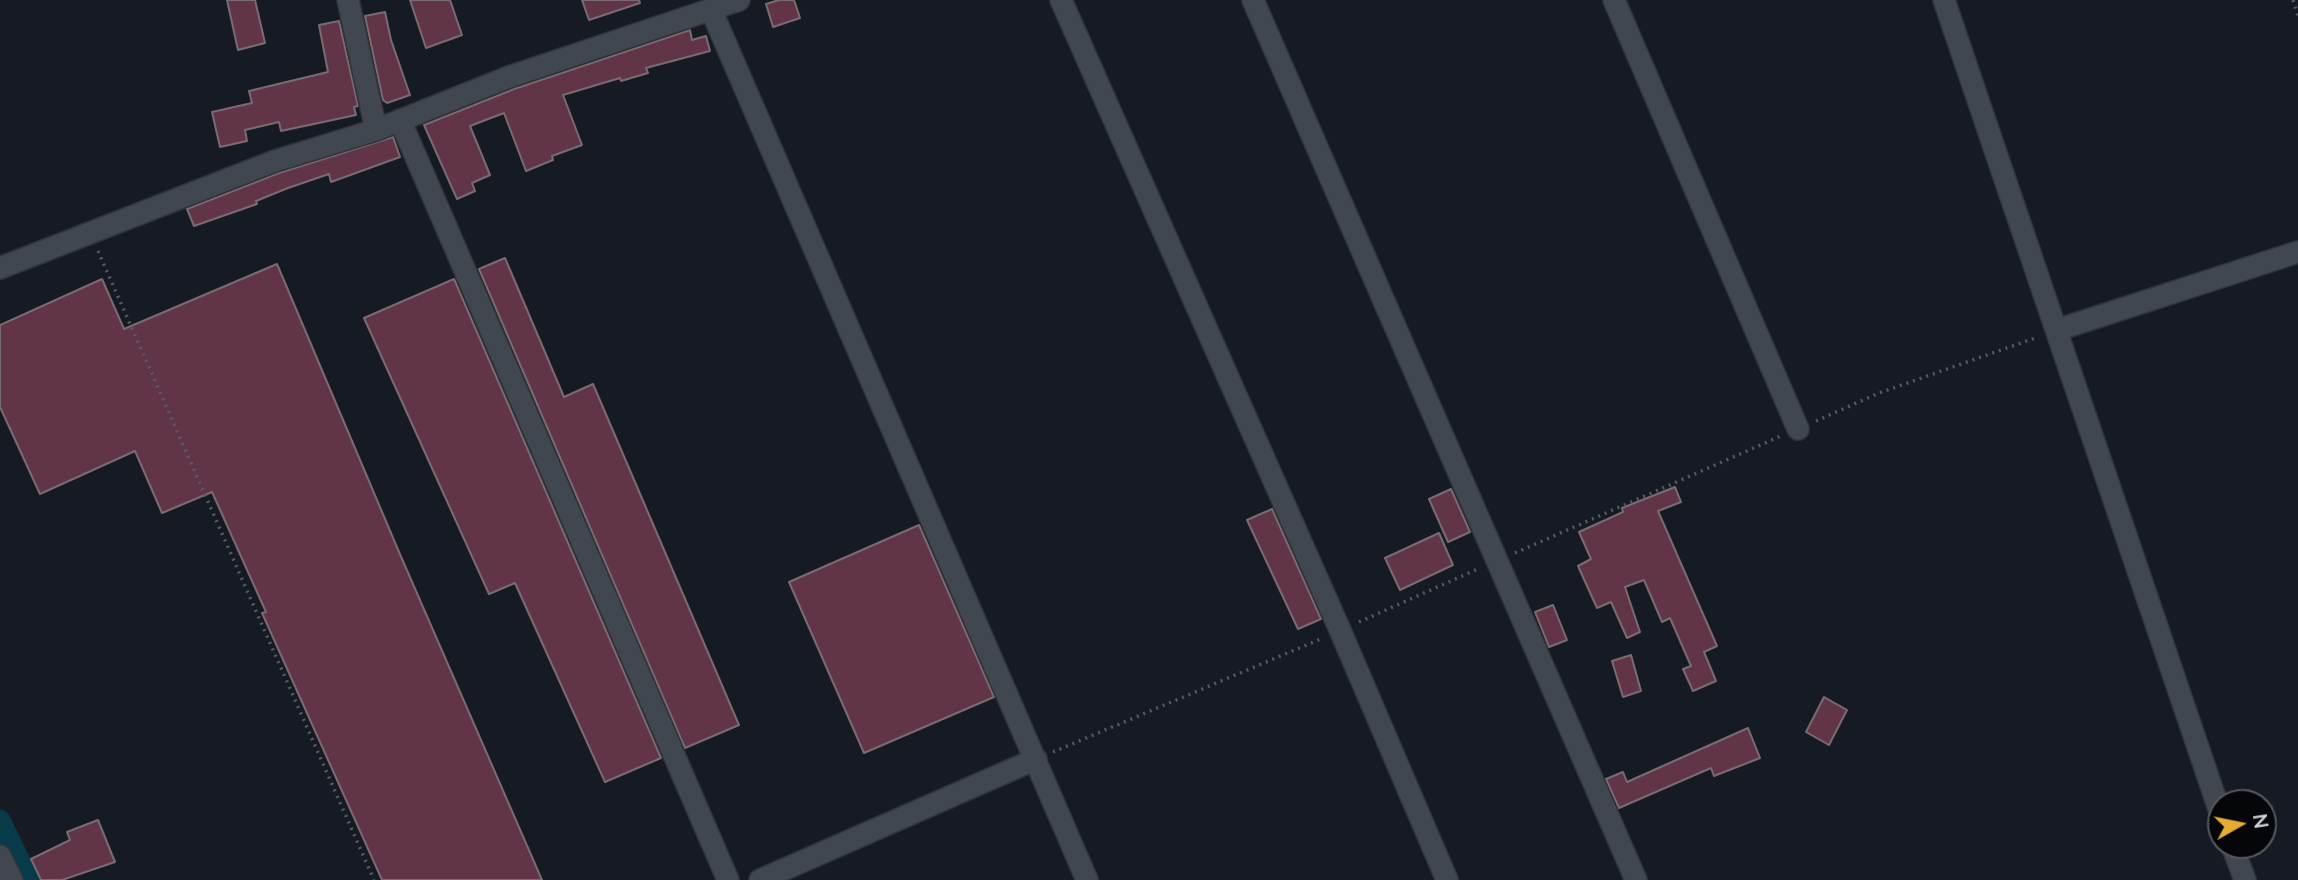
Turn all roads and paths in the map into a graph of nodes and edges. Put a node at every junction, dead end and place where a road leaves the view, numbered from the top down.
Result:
1 (348, 0) edge
2 (739, 0) edge
3 (1061, 0) edge
4 (1253, 0) edge
5 (1614, 0) edge
6 (1944, 0) edge
7 (2292, 0) edge
8 (714, 7) edge
9 (2298, 16) edge
10 (400, 120) junction
11 (376, 130) junction
12 (90, 233) junction
13 (2298, 252) edge
14 (0, 268) edge
15 (2057, 330) junction
16 (1798, 429) junction
17 (1492, 563) junction
18 (1340, 630) junction
19 (1036, 759) junction
20 (2212, 789) edge
21 (0, 856) edge
22 (2237, 859) edge
23 (12, 880) edge
24 (374, 880) edge
25 (728, 880) edge
26 (760, 880) edge
27 (1087, 880) edge
28 (1447, 880) edge
29 (1636, 880) edge
30 (2245, 880) edge

1 - 11 street
2 - 8 street
3 - 18 street
4 - 17 street
5 - 16 street
6 - 15 street
7 - 9 path
8 - 10 street
8 - 19 street
10 - 11 street
10 - 25 street
11 - 12 street
12 - 14 street
12 - 24 path
13 - 15 street
15 - 16 path
15 - 20 street
16 - 17 path
17 - 18 path
17 - 29 street
18 - 19 path
18 - 28 street
19 - 26 street
19 - 27 street
21 - 23 street
22 - 30 street

